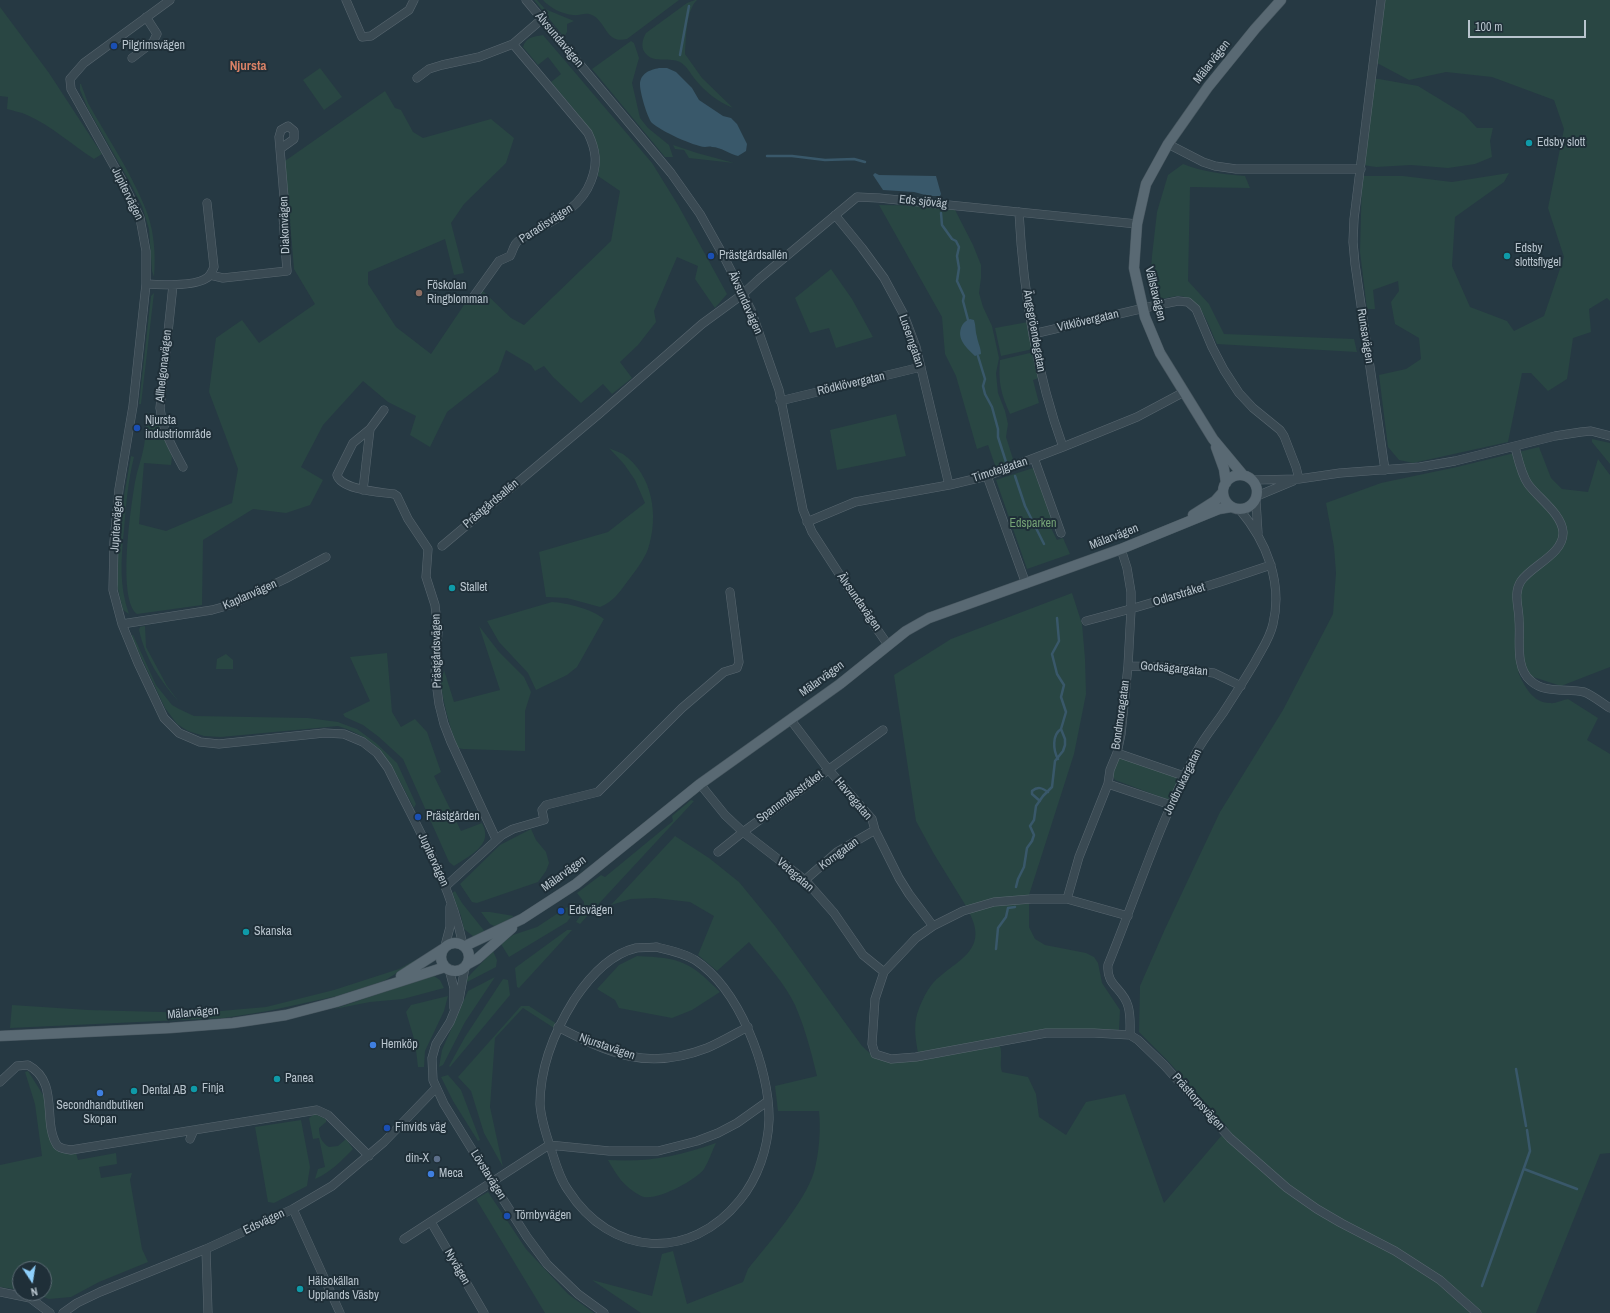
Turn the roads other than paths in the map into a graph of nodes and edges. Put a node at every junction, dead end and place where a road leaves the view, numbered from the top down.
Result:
1 (170, 0) edge
2 (346, 0) edge
3 (414, 0) edge
4 (526, 0) edge
5 (1281, 0) edge
6 (1382, 0) edge
7 (146, 17) junction
8 (542, 19) junction
9 (513, 44) junction
10 (132, 58) dead end
11 (417, 78) dead end
12 (1168, 144) junction
13 (280, 149) dead end
14 (1361, 169) junction
15 (207, 203) dead end
16 (1019, 212) junction
17 (835, 215) junction
18 (1137, 224) junction
19 (210, 275) junction
20 (146, 284) junction
21 (173, 285) junction
22 (743, 294) junction
23 (471, 300) dead end
24 (1143, 308) junction
25 (1033, 334) junction
26 (921, 367) junction
27 (1184, 392) junction
28 (780, 401) junction
29 (384, 410) dead end
30 (370, 429) junction
31 (1610, 436) edge
32 (1214, 439) junction
33 (1514, 446) junction
34 (1063, 447) junction
35 (1034, 458) junction
36 (183, 467) dead end
37 (1384, 470) junction
38 (1243, 475) junction
39 (987, 476) junction
40 (1299, 479) junction
41 (1253, 480) junction
42 (949, 485) junction
43 (1224, 487) junction
44 (363, 490) junction
45 (1256, 499) junction
46 (1235, 508) junction
47 (807, 522) junction
48 (1175, 527) junction
49 (1061, 533) dead end
50 (1258, 534) junction
51 (442, 546) dead end
52 (1121, 549) junction
53 (326, 557) dead end
54 (1271, 565) junction
55 (1026, 584) junction
56 (730, 592) dead end
57 (1131, 610) junction
58 (1086, 621) dead end
59 (122, 624) junction
60 (888, 645) junction
61 (1128, 666) junction
62 (1241, 686) junction
63 (1610, 708) edge
64 (790, 719) junction
65 (883, 730) dead end
66 (1116, 753) junction
67 (828, 769) junction
68 (1184, 776) junction
69 (700, 784) junction
70 (1108, 784) junction
71 (1171, 805) junction
72 (875, 830) junction
73 (743, 832) junction
74 (496, 839) junction
75 (718, 852) dead end
76 (805, 880) junction
77 (446, 886) junction
78 (450, 898) junction
79 (1067, 899) junction
80 (1128, 916) junction
81 (522, 919) junction
82 (933, 926) junction
83 (464, 946) junction
84 (444, 948) junction
85 (466, 966) junction
86 (447, 968) junction
87 (884, 972) junction
88 (384, 986) junction
89 (453, 1012) junction
90 (558, 1027) junction
91 (748, 1027) junction
92 (1130, 1035) junction
93 (5, 1036) edge
94 (0, 1082) edge
95 (436, 1088) junction
96 (768, 1101) junction
97 (194, 1130) junction
98 (190, 1139) dead end
99 (550, 1145) junction
100 (369, 1156) junction
101 (492, 1182) junction
102 (293, 1209) junction
103 (431, 1222) junction
104 (404, 1239) dead end
105 (206, 1249) junction
106 (0, 1292) edge
107 (50, 1313) edge
108 (63, 1313) edge
109 (208, 1313) edge
110 (340, 1313) edge
111 (484, 1313) edge
112 (604, 1313) edge
113 (1478, 1313) edge

1 - 7 street, Jupitervägen
2 - 3 street
4 - 8 street, Älvsundavägen
5 - 12 main road, Mälarvägen
6 - 14 street, Runsavägen
7 - 10 street
7 - 20 street, Jupitervägen
8 - 9 street
8 - 22 street, Älvsundavägen
9 - 11 street
9 - 23 street, Paradisvägen
12 - 14 street
12 - 18 main road, Vällstavägen
13 - 19 street, Diakonvägen
14 - 37 street, Runsavägen
15 - 19 street
16 - 17 street, Eds sjöväg
16 - 18 street, Eds sjöväg
16 - 25 street, Ängsgröendegatan
17 - 22 street, Eds sjöväg
17 - 26 street, Luserngatan
18 - 24 main road, Vällstavägen
19 - 21 street
20 - 21 street
20 - 59 street, Jupitervägen
21 - 36 street, Allhelgonavägen
22 - 28 street, Älvsundavägen
22 - 51 street, Prästgårdsallén
24 - 25 street, Vitklövergatan
24 - 27 main road, Vällstavägen
24 - 40 street, Vitklövergatan
25 - 34 street, Ängsgröendegatan
26 - 28 street, Rödklövergatan
26 - 42 street, Luserngatan
27 - 32 main road, Vällstavägen
27 - 34 street, Timotejgatan
28 - 47 street, Älvsundavägen
29 - 30 street, Prästgårdsvägen
30 - 44 street, Prästgårdsvägen
30 - 44 street, Prästgårdsvägen
31 - 33 street
32 - 38 main road, Vällstavägen
32 - 43 main road, Vällstavägen
33 - 37 street
33 - 63 street
34 - 35 street, Timotejgatan
35 - 39 street, Timotejgatan
35 - 49 street
37 - 40 street
38 - 41 main road
38 - 43 main road
39 - 42 street, Timotejgatan
39 - 55 street
40 - 41 street
40 - 45 street
41 - 45 main road
42 - 47 street, Timotejgatan
43 - 46 main road
43 - 48 main road, Mälarvägen
44 - 74 street, Prästgårdsvägen
45 - 46 main road
45 - 50 street, Jordbrukargatan
46 - 48 main road, Mälarvägen
46 - 50 street, Jordbrukargatan
47 - 60 street, Älvsundavägen
48 - 52 main road, Mälarvägen
50 - 54 street, Jordbrukargatan
52 - 55 main road, Mälarvägen
52 - 57 street, Bondmoragatan
53 - 59 street, Kaplanvägen
54 - 57 street, Odlarstråket
54 - 62 street, Jordbrukargatan
55 - 60 main road, Mälarvägen
56 - 74 street
57 - 58 street, Odlarstråket
57 - 61 street, Bondmoragatan
59 - 77 street, Jupitervägen
60 - 64 main road, Mälarvägen
61 - 62 street, Godsägargatan
61 - 66 street, Bondmoragatan
62 - 68 street, Jordbrukargatan
64 - 67 street, Havregatan
64 - 69 main road, Mälarvägen
65 - 67 street, Spannmålsstråket
66 - 68 street
66 - 70 street, Bondmoragatan
67 - 72 street, Havregatan
67 - 73 street, Spannmålsstråket
68 - 71 street, Jordbrukargatan
69 - 73 street, Vetegatan
69 - 81 main road, Mälarvägen
70 - 71 street
70 - 79 street, Bondmoragatan
71 - 80 street, Jordbrukargatan
72 - 76 street, Korngatan
72 - 82 street, Havregatan
73 - 75 street, Spannmålsstråket
73 - 76 street, Vetegatan
74 - 77 street
76 - 87 street, Vetegatan
77 - 78 street, Jupitervägen
78 - 83 street, Jupitervägen
78 - 84 street, Jupitervägen
79 - 80 street
79 - 82 street
80 - 92 street, Jordbrukargatan
81 - 83 main road, Mälarvägen
81 - 85 main road, Mälarvägen
82 - 87 street
83 - 84 main road
83 - 85 main road
84 - 86 main road
84 - 88 main road, Mälarvägen
85 - 86 main road
85 - 89 street, Lövstavägen
86 - 88 main road, Mälarvägen
86 - 89 street, Lövstavägen
87 - 92 street
88 - 93 main road, Mälarvägen
89 - 95 street, Lövstavägen
90 - 91 street, Njurstavägen
90 - 91 street
90 - 99 street
91 - 96 street
92 - 113 street, Prästtorpsvägen
94 - 97 street
95 - 100 street, Edsvägen
95 - 101 street, Lövstavägen
96 - 99 street
96 - 99 street
97 - 98 street
97 - 100 street
99 - 101 street
100 - 102 street, Edsvägen
101 - 103 street
101 - 112 street, Lövstavägen
102 - 105 street, Edsvägen
102 - 110 street
103 - 104 street
103 - 111 street, Nyvägen
105 - 108 street, Edsvägen
105 - 109 street
106 - 107 street

